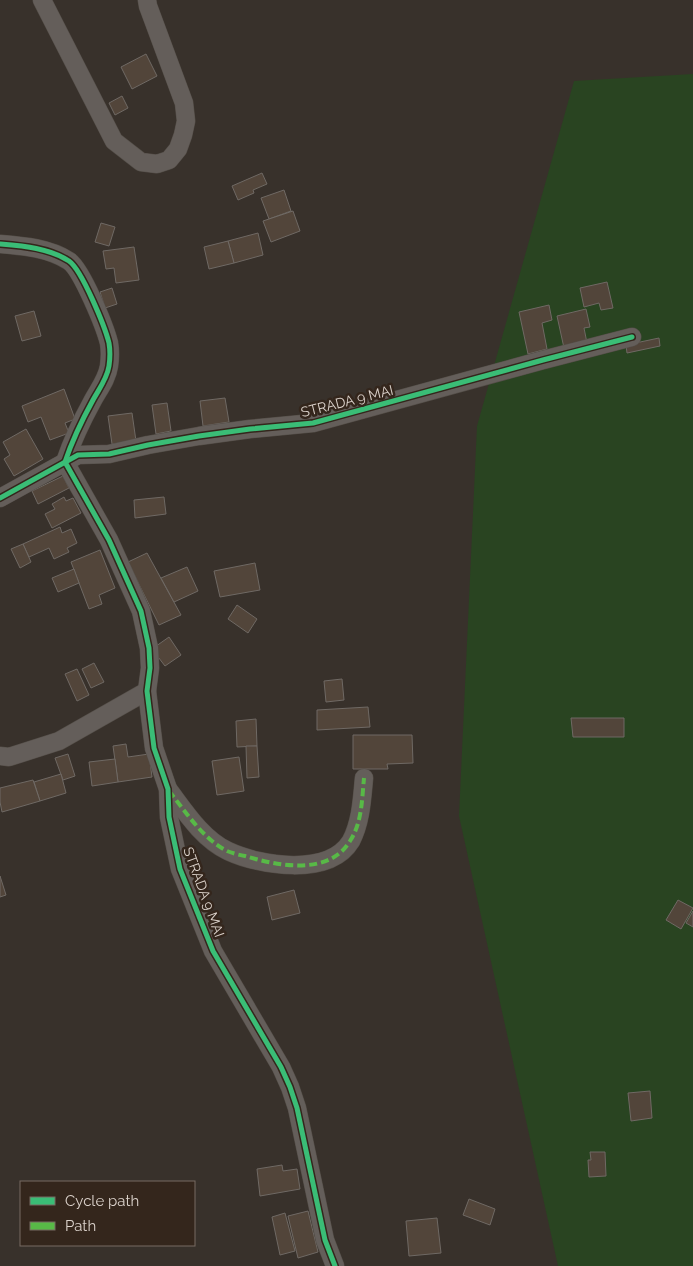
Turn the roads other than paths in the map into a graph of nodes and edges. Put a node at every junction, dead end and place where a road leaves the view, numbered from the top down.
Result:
1 (42, 0) edge
2 (147, 0) edge
3 (0, 244) edge
4 (632, 338) dead end
5 (65, 462) junction
6 (0, 498) edge
7 (147, 692) junction
8 (0, 756) edge
9 (364, 778) dead end
10 (168, 789) junction
11 (335, 1266) edge

1 - 2 street
3 - 5 street
4 - 5 street, STRADA 9 MAI
5 - 6 street
5 - 7 street, STRADA 9 MAI
7 - 8 street
7 - 10 street, STRADA 9 MAI
9 - 10 street
10 - 11 street, STRADA 9 MAI

